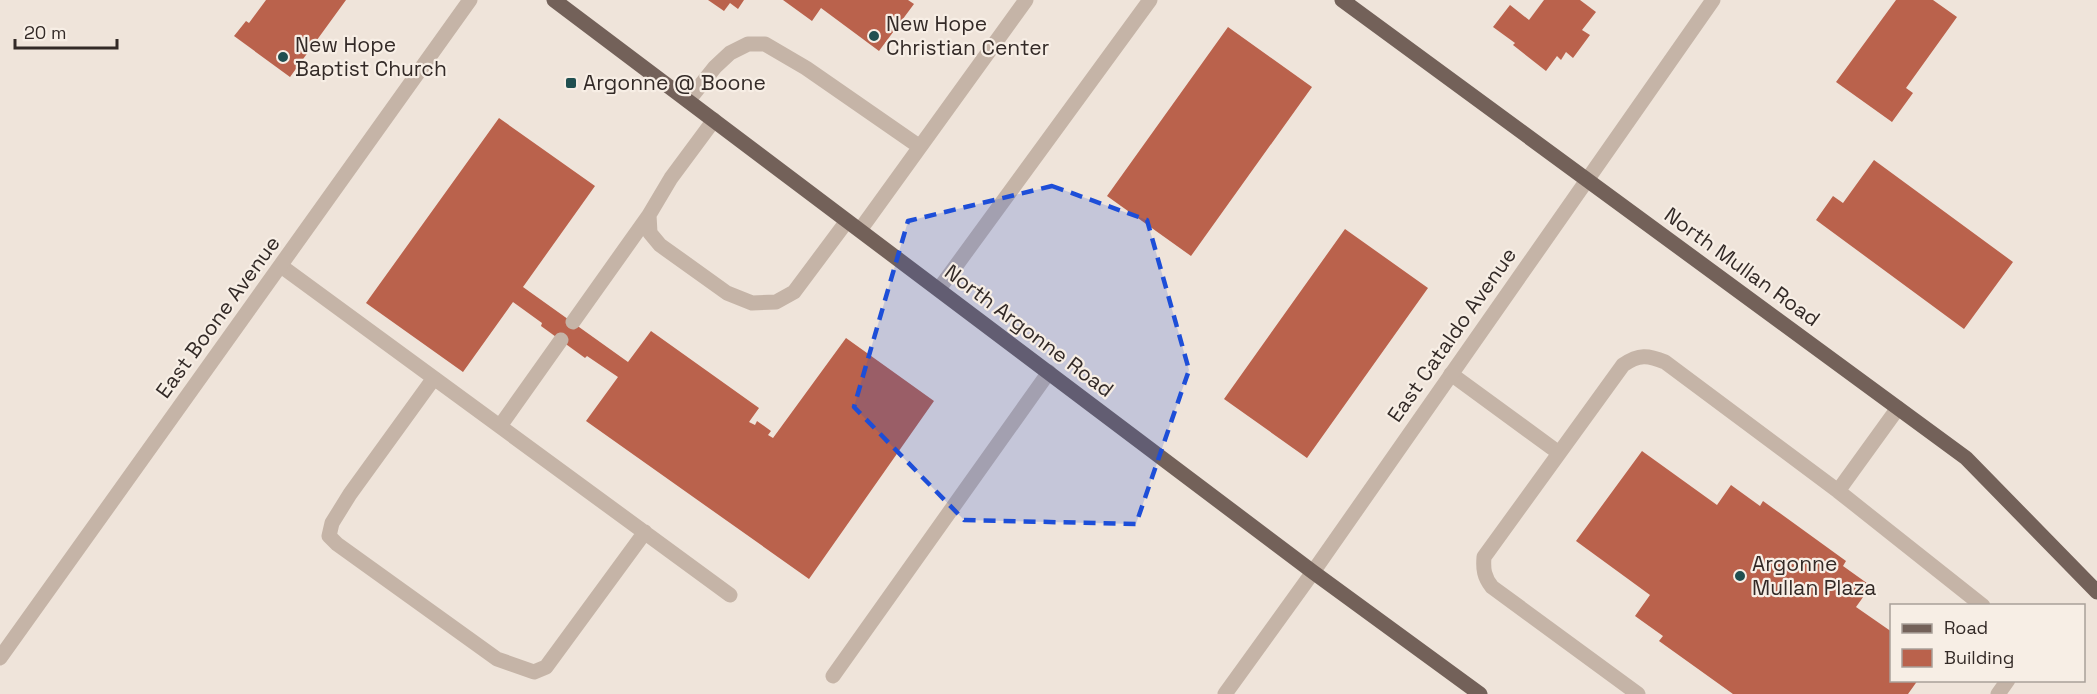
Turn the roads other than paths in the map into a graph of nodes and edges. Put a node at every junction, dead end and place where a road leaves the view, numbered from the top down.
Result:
1 (470, 0) edge
2 (554, 0) edge
3 (1026, 0) edge
4 (1150, 0) edge
5 (1342, 0) edge
6 (1713, 0) edge
7 (688, 101) junction
8 (714, 120) junction
9 (920, 147) junction
10 (1587, 179) junction
11 (649, 215) junction
12 (848, 221) junction
13 (860, 230) junction
14 (281, 266) junction
15 (939, 290) junction
16 (573, 322) dead end
17 (561, 340) dead end
18 (1049, 372) junction
19 (1451, 374) junction
20 (434, 378) junction
21 (1898, 408) junction
22 (500, 426) junction
23 (1559, 453) junction
24 (1839, 491) junction
25 (645, 532) junction
26 (1313, 572) junction
27 (2097, 592) edge
28 (730, 595) dead end
29 (1980, 604) edge
30 (0, 658) edge
31 (833, 676) dead end
32 (2007, 682) edge
33 (1225, 694) edge
34 (1480, 694) edge
35 (1638, 694) edge
36 (1998, 694) edge

1 - 14 street, East Boone Avenue
2 - 7 main road, North Argonne Road
3 - 9 street
4 - 15 street
5 - 10 main road, North Mullan Road
6 - 10 street, East Cataldo Avenue
7 - 8 main road, North Argonne Road
7 - 9 street
8 - 11 street
8 - 12 main road, North Argonne Road
9 - 13 street
10 - 19 street, East Cataldo Avenue
10 - 21 main road, North Mullan Road
11 - 12 street
11 - 16 street
12 - 13 main road, North Argonne Road
13 - 15 main road, North Argonne Road
14 - 20 street
14 - 30 street, East Boone Avenue
15 - 18 main road, North Argonne Road
17 - 22 street
18 - 26 main road, North Argonne Road
18 - 31 street
19 - 23 street
19 - 26 street, East Cataldo Avenue
20 - 22 street
20 - 25 street
21 - 24 street
21 - 27 main road, North Mullan Road
22 - 25 street
23 - 24 street
23 - 35 street
24 - 29 street
25 - 28 street
26 - 33 street, East Cataldo Avenue
26 - 34 main road, North Argonne Road
32 - 36 street

